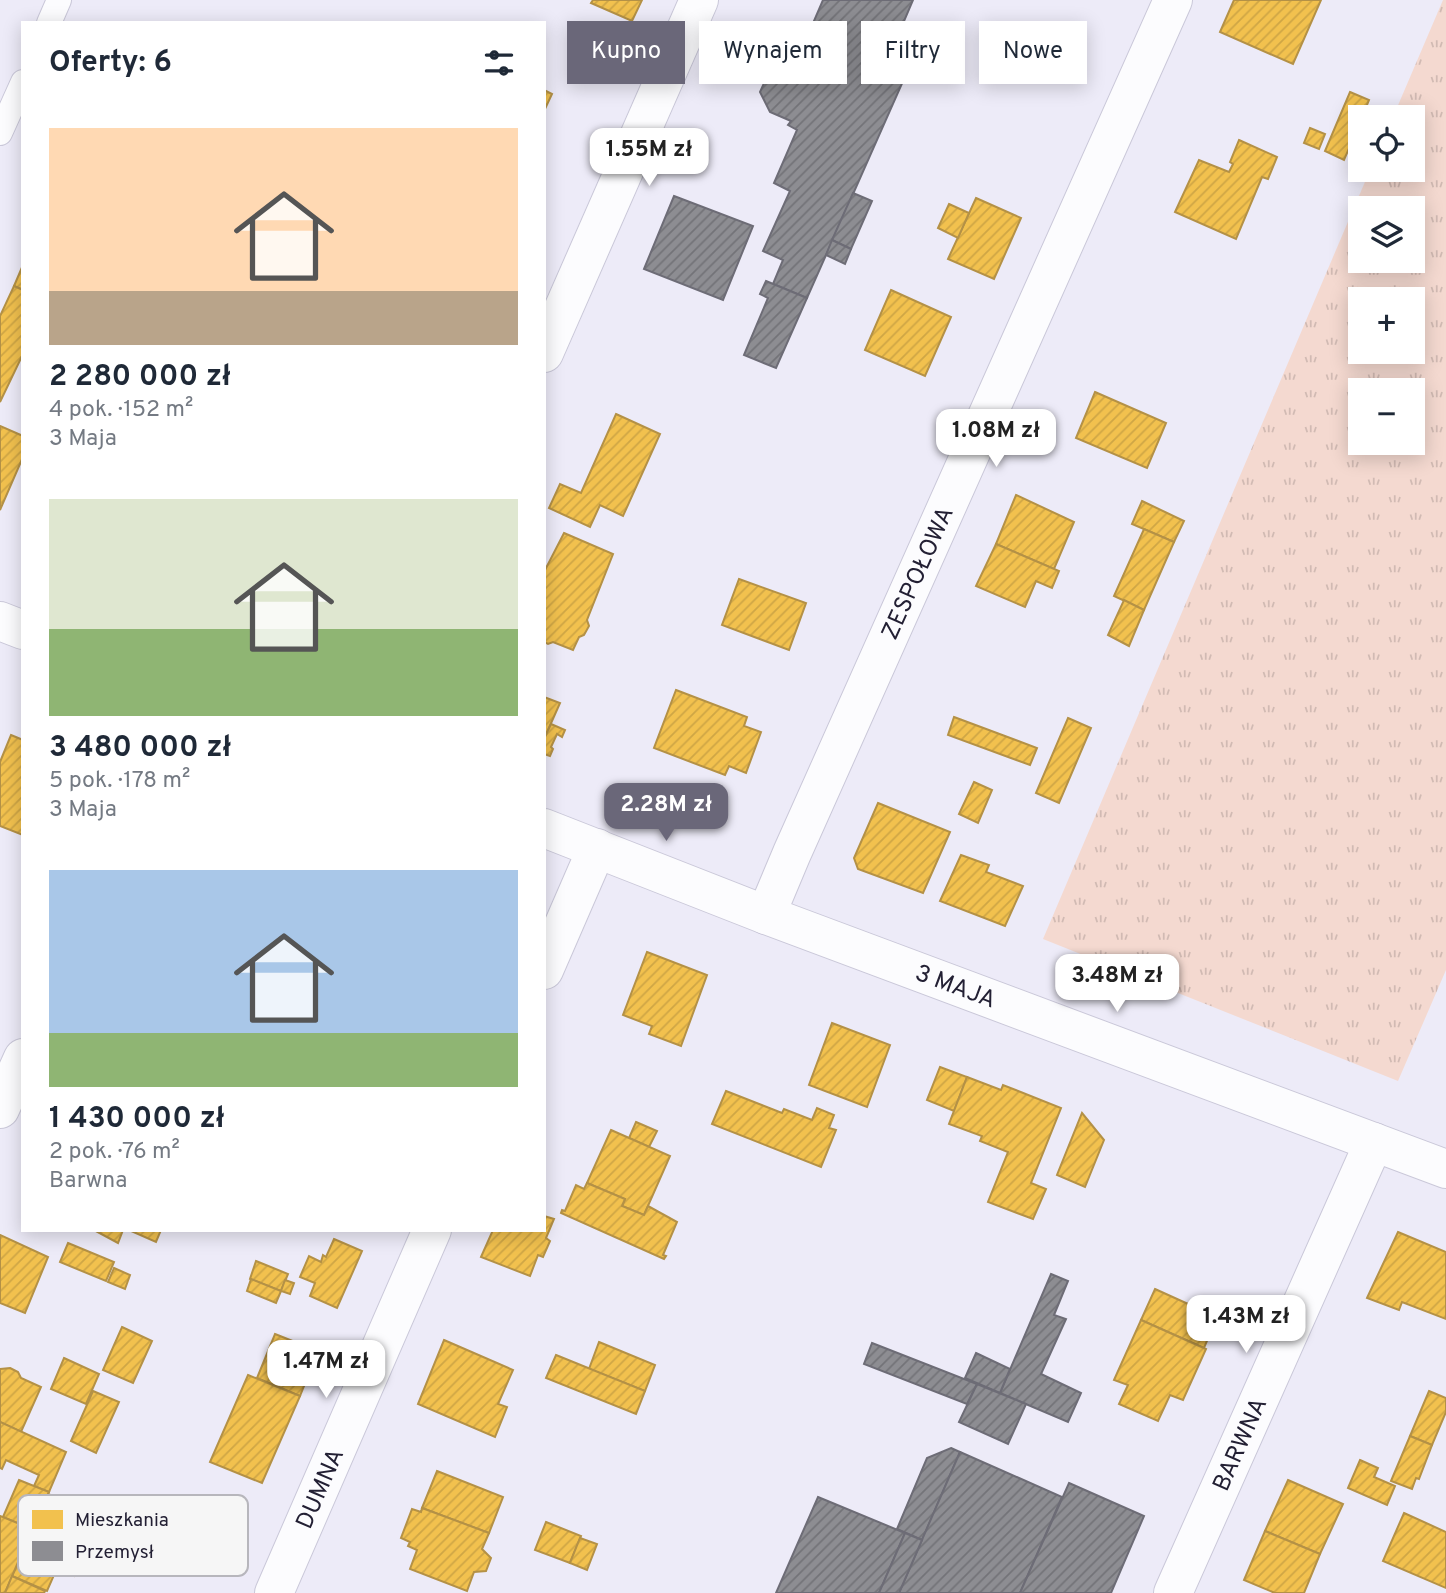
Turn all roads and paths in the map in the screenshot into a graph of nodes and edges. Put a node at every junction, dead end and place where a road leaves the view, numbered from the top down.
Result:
1 (59, 0) edge
2 (699, 0) edge
3 (1173, 0) edge
4 (50, 21) edge
5 (21, 86) edge
6 (0, 132) edge
7 (546, 348) edge
8 (0, 621) edge
9 (21, 629) edge
10 (546, 829) edge
11 (597, 848) junction
12 (766, 915) junction
13 (546, 965) edge
14 (21, 1062) edge
15 (0, 1109) edge
16 (1374, 1142) junction
17 (1446, 1169) edge
18 (431, 1232) edge
19 (274, 1593) edge
20 (1173, 1593) edge

1 - 4 lane
2 - 7 street
3 - 12 street, ZESPOŁOWA
5 - 6 lane
8 - 9 street
10 - 11 street, 3 MAJA
11 - 12 street, 3 MAJA
11 - 13 street
12 - 16 street, 3 MAJA
14 - 15 street
16 - 17 street, 3 MAJA
16 - 20 street, BARWNA
18 - 19 street, DUMNA

